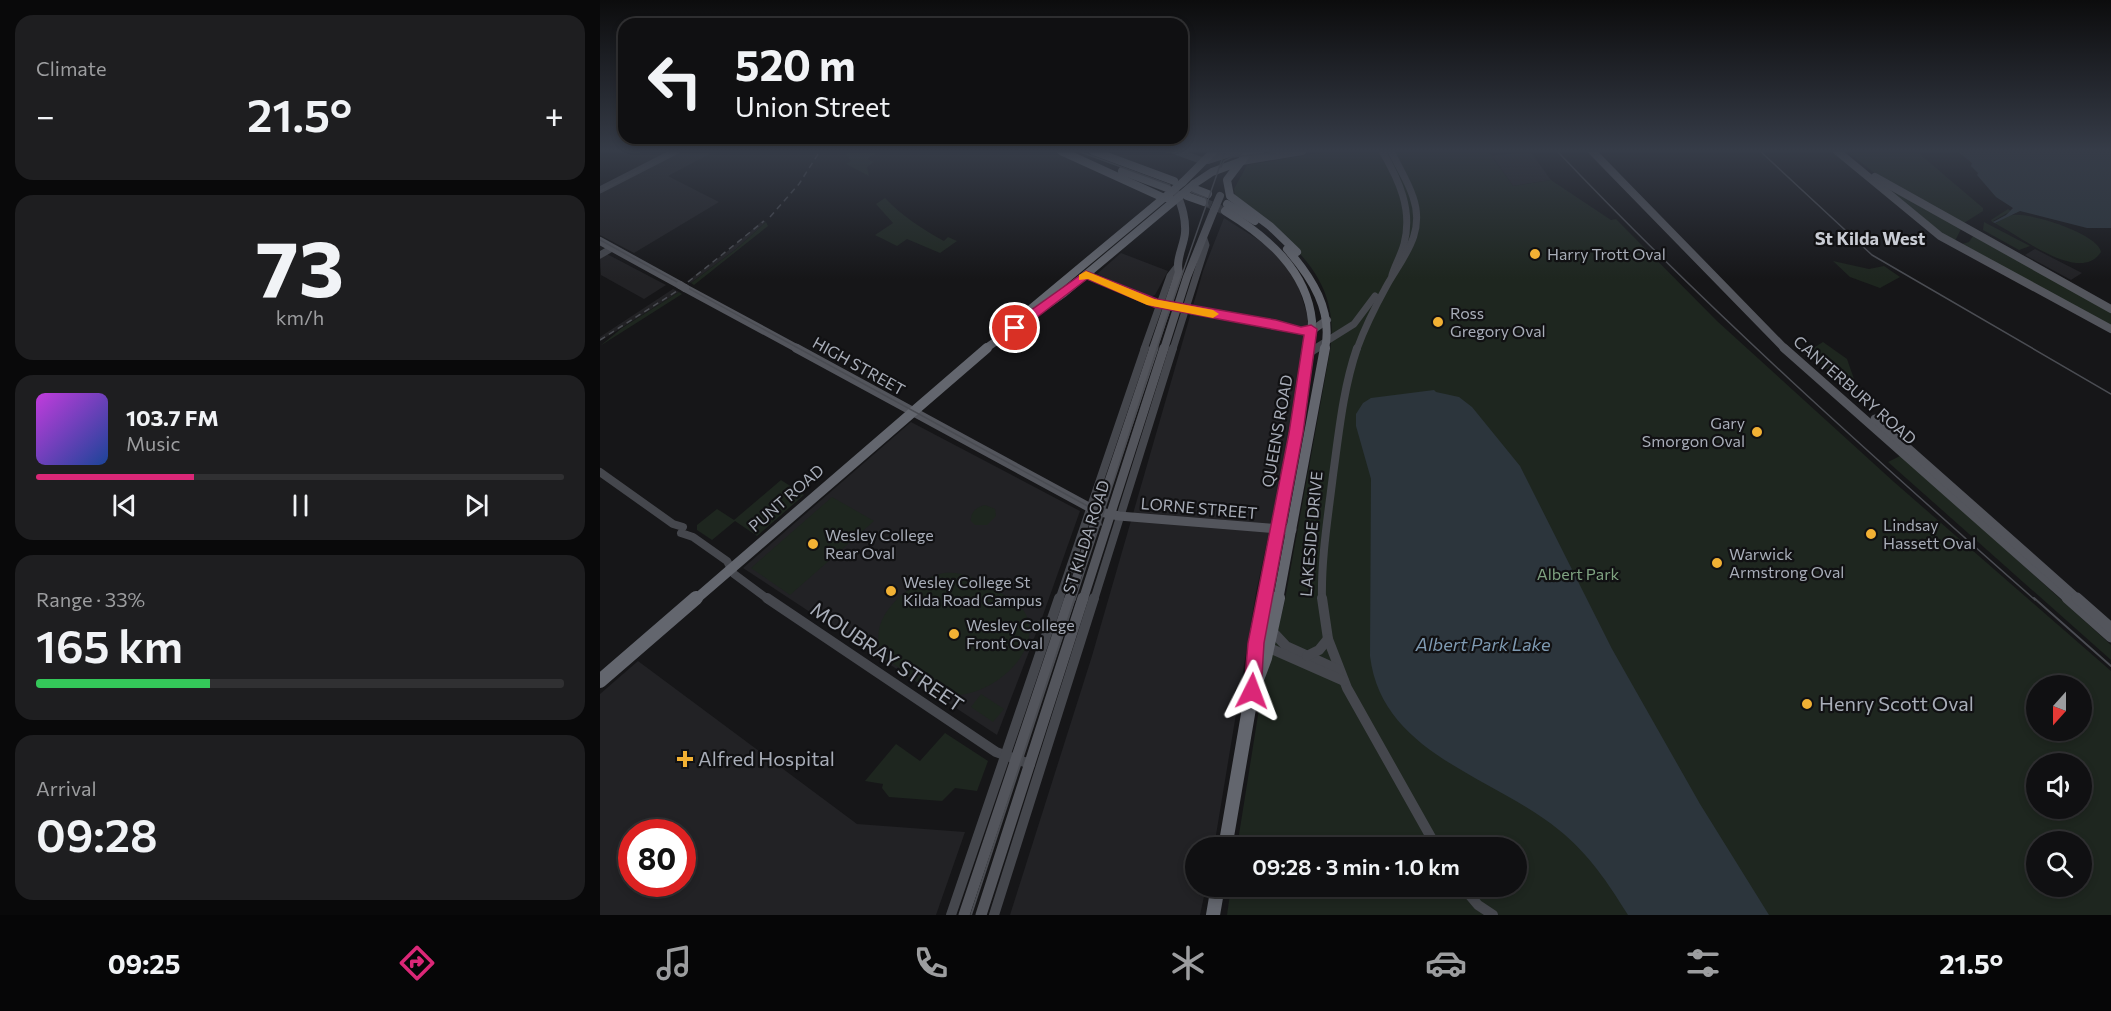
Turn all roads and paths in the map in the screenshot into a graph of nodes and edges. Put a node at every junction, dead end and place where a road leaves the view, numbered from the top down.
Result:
1 (1175, 193) edge
2 (1174, 194) edge
3 (1174, 194) edge
4 (1179, 194) edge
5 (1202, 194) tunnel mouth
6 (1221, 194) edge
7 (1231, 194) edge
8 (1404, 194) edge
9 (1412, 194) edge
10 (1634, 194) edge
11 (1641, 194) edge
12 (1888, 194) edge
13 (1903, 194) edge
14 (1407, 226) junction
15 (1416, 227) junction
16 (600, 241) edge
17 (612, 248) junction
18 (600, 255) edge
19 (1077, 271) junction
20 (1086, 274) junction
21 (1391, 278) junction
22 (1317, 286) junction
23 (1384, 290) junction
24 (1163, 305) junction
25 (1181, 308) junction
26 (2111, 309) edge
27 (1327, 320) junction
28 (1311, 327) junction
29 (2111, 329) edge
30 (1327, 340) junction
31 (995, 341) junction
32 (1309, 353) junction
33 (911, 412) junction
34 (600, 472) edge
35 (1283, 504) junction
36 (1296, 506) junction
37 (1104, 513) junction
38 (1278, 529) junction
39 (1292, 530) junction
40 (730, 568) junction
41 (2111, 628) edge
42 (1272, 631) junction
43 (2111, 638) edge
44 (1328, 639) junction
45 (1262, 645) junction
46 (1307, 656) junction
47 (1339, 669) junction
48 (600, 681) edge
49 (1344, 681) junction
50 (1011, 758) junction
51 (1030, 764) junction
52 (1227, 837) edge
53 (1431, 837) edge
54 (1216, 897) edge
55 (1471, 897) edge
56 (951, 915) edge
57 (964, 915) edge
58 (981, 915) edge
59 (994, 915) edge
60 (1214, 915) edge
61 (1493, 915) edge

1 - 24 main road, ST KILDA ROAD
2 - 19 highway, PUNT ROAD
3 - 20 highway, PUNT ROAD
4 - 5 highway
6 - 25 main road, ST KILDA ROAD, bridge
7 - 22 highway
8 - 14 street, LAKESIDE DRIVE
9 - 15 street, LAKESIDE DRIVE
10 - 43 main road, CANTERBURY ROAD
11 - 41 main road, CANTERBURY ROAD
12 - 29 main road
13 - 26 main road
14 - 15 street
14 - 21 street, LAKESIDE DRIVE
15 - 21 street, LAKESIDE DRIVE
16 - 17 main road, HIGH STREET
17 - 18 street
17 - 33 main road, HIGH STREET
19 - 20 highway
19 - 31 highway, PUNT ROAD
20 - 24 street
20 - 31 highway, PUNT ROAD
21 - 23 street, LAKESIDE DRIVE
22 - 27 highway, QUEENS ROAD
22 - 28 highway, QUEENS ROAD
23 - 30 street
23 - 44 street, LAKESIDE DRIVE
24 - 25 main road
24 - 37 main road, ST KILDA ROAD
25 - 28 main road
25 - 37 main road, ST KILDA ROAD
27 - 28 main road
27 - 30 highway, QUEENS ROAD
28 - 32 highway, QUEENS ROAD
30 - 32 street
30 - 36 highway, QUEENS ROAD
31 - 33 highway, PUNT ROAD
32 - 35 highway, QUEENS ROAD
33 - 37 main road, HIGH STREET
33 - 40 highway, PUNT ROAD
34 - 40 street, MOUBRAY STREET
35 - 36 highway
35 - 38 highway, QUEENS ROAD
36 - 39 highway, QUEENS ROAD
37 - 38 main road, LORNE STREET
37 - 50 main road, ST KILDA ROAD
37 - 51 main road, ST KILDA ROAD
37 - 59 street, ST KILDA ROAD
38 - 39 main road, LORNE STREET
38 - 45 highway, QUEENS ROAD
39 - 42 highway, QUEENS ROAD
40 - 48 highway, PUNT ROAD
40 - 50 street, MOUBRAY STREET
42 - 45 highway, QUEENS ROAD
42 - 46 street
44 - 46 street
44 - 47 street, LAKESIDE DRIVE
45 - 49 street
45 - 52 highway, QUEENS ROAD
46 - 47 street
47 - 49 street, LAKESIDE DRIVE
49 - 53 street, LAKESIDE DRIVE
50 - 51 street, MOUBRAY STREET
50 - 56 street, ST KILDA ROAD
50 - 57 main road, ST KILDA ROAD
51 - 58 main road, ST KILDA ROAD
54 - 60 highway
55 - 61 street

